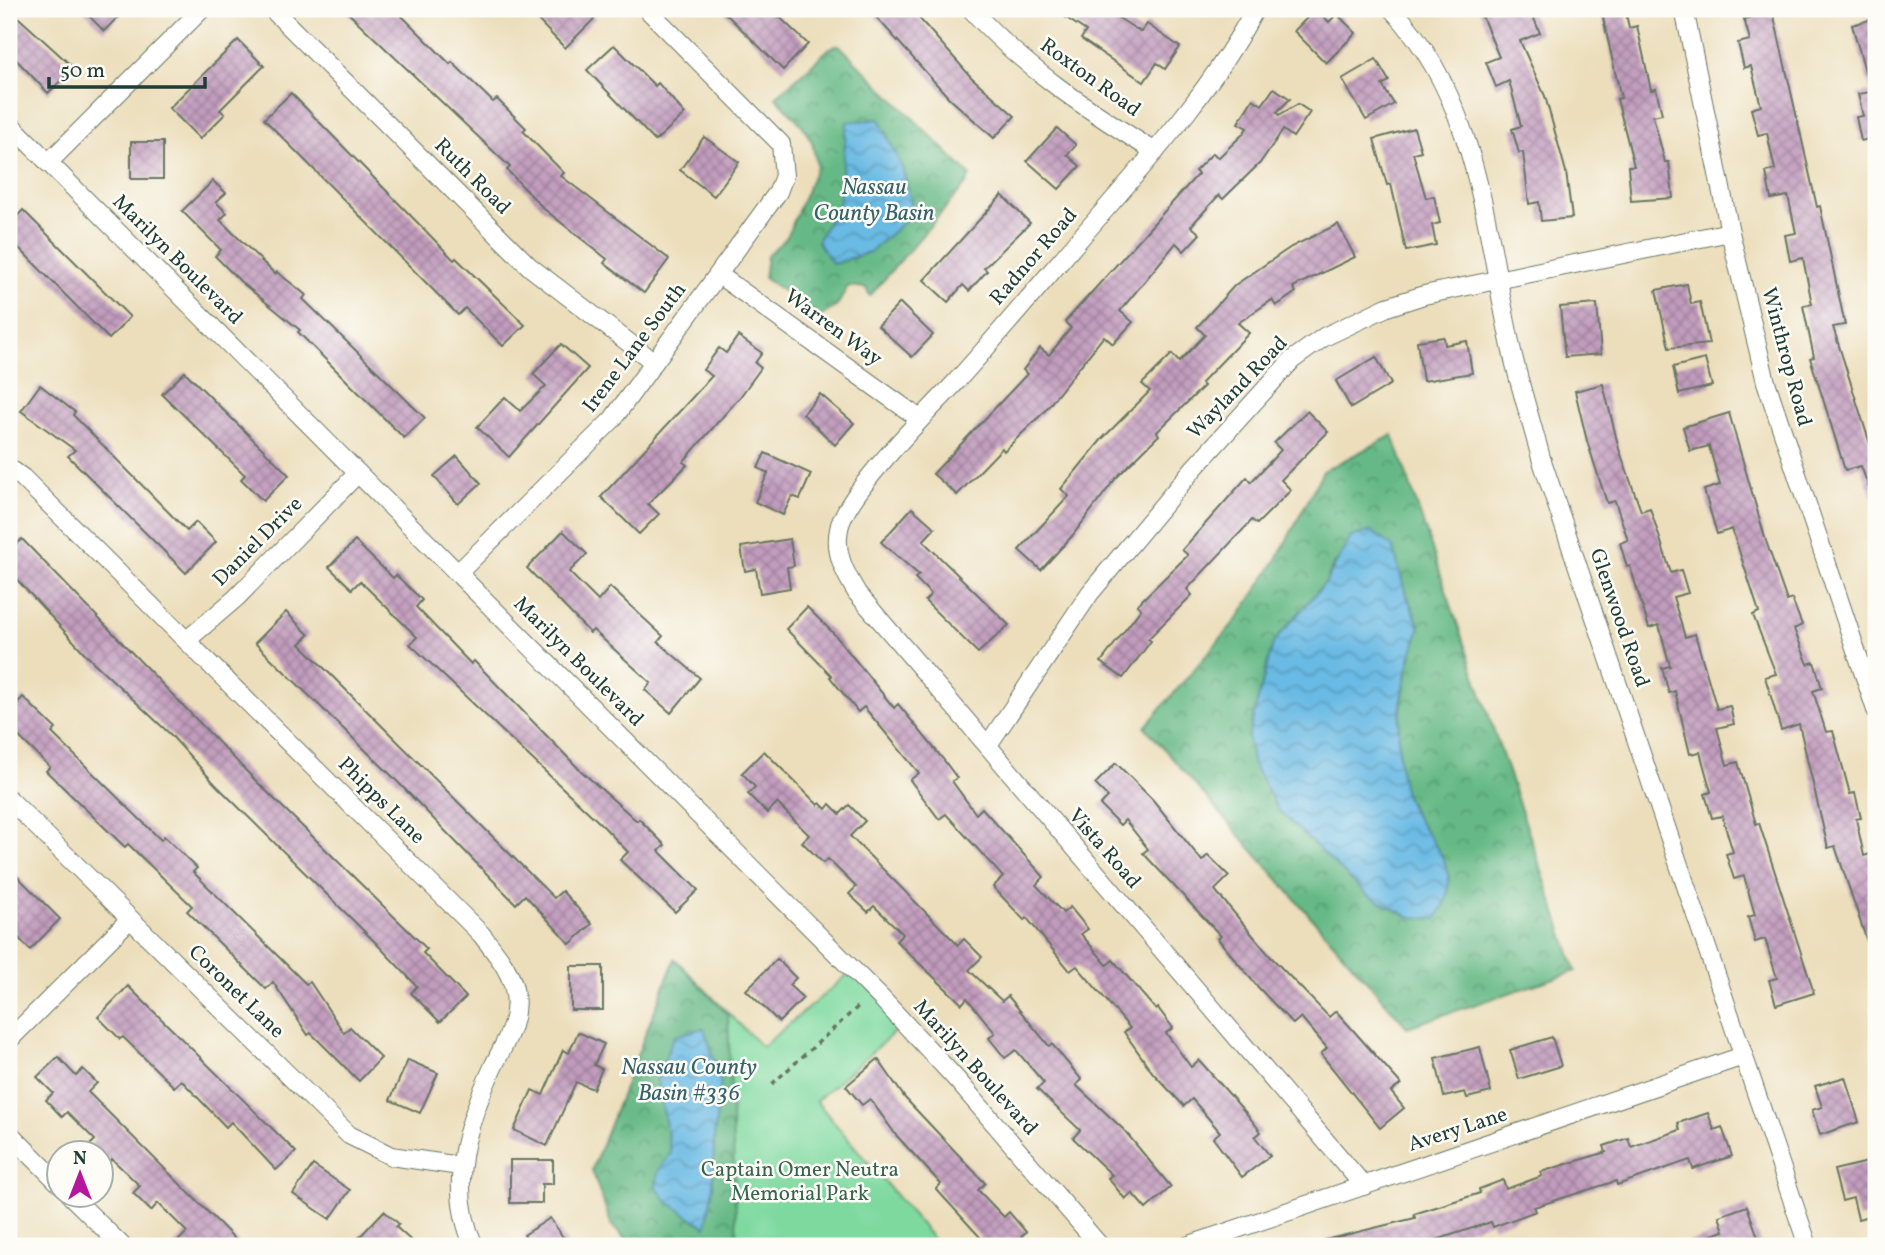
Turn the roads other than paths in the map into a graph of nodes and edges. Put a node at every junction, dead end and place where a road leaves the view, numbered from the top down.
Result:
1 (202, 9) edge
2 (272, 9) edge
3 (647, 9) edge
4 (971, 9) edge
5 (1255, 9) edge
6 (1392, 9) edge
7 (1684, 9) edge
8 (9, 123) edge
9 (1155, 152) junction
10 (48, 163) junction
11 (1730, 232) junction
12 (719, 275) junction
13 (1498, 281) junction
14 (654, 362) junction
15 (920, 419) junction
16 (9, 468) edge
17 (358, 473) junction
18 (839, 528) joint
19 (458, 573) junction
20 (187, 640) junction
21 (1876, 710) edge
22 (988, 745) junction
23 (9, 799) edge
24 (129, 920) junction
25 (9, 1040) edge
26 (1743, 1056) junction
27 (9, 1133) edge
28 (460, 1166) junction
29 (46, 1170) edge
30 (1364, 1186) junction
31 (86, 1210) edge
32 (122, 1246) edge
33 (474, 1246) edge
34 (1100, 1246) edge
35 (1187, 1246) edge
36 (1808, 1246) edge

1 - 10 street
2 - 14 street, Ruth Road
3 - 12 street, Irene Lane South
4 - 9 street, Roxton Road
5 - 9 street, Radnor Road
6 - 13 street, Glenwood Road
7 - 11 street, Winthrop Road
8 - 10 street, Marilyn Boulevard
9 - 15 street, Radnor Road
10 - 17 street, Marilyn Boulevard
11 - 13 street, Wayland Road
11 - 21 street, Winthrop Road
12 - 14 street, Irene Lane South
12 - 15 street, Warren Way
13 - 22 street, Wayland Road
13 - 26 street, Glenwood Road
14 - 19 street, Irene Lane South
15 - 18 street, Radnor Road
16 - 20 street, Phipps Lane
17 - 19 street, Marilyn Boulevard
17 - 20 street, Daniel Drive
18 - 22 street, Vista Road
19 - 34 street, Marilyn Boulevard
20 - 28 street, Phipps Lane
22 - 30 street, Vista Road
23 - 24 street, Coronet Lane
24 - 25 street
24 - 28 street, Coronet Lane
26 - 30 street, Avery Lane
26 - 36 street, Glenwood Road
27 - 29 street
28 - 33 street, Phipps Lane
30 - 35 street, Avery Lane
31 - 32 street

